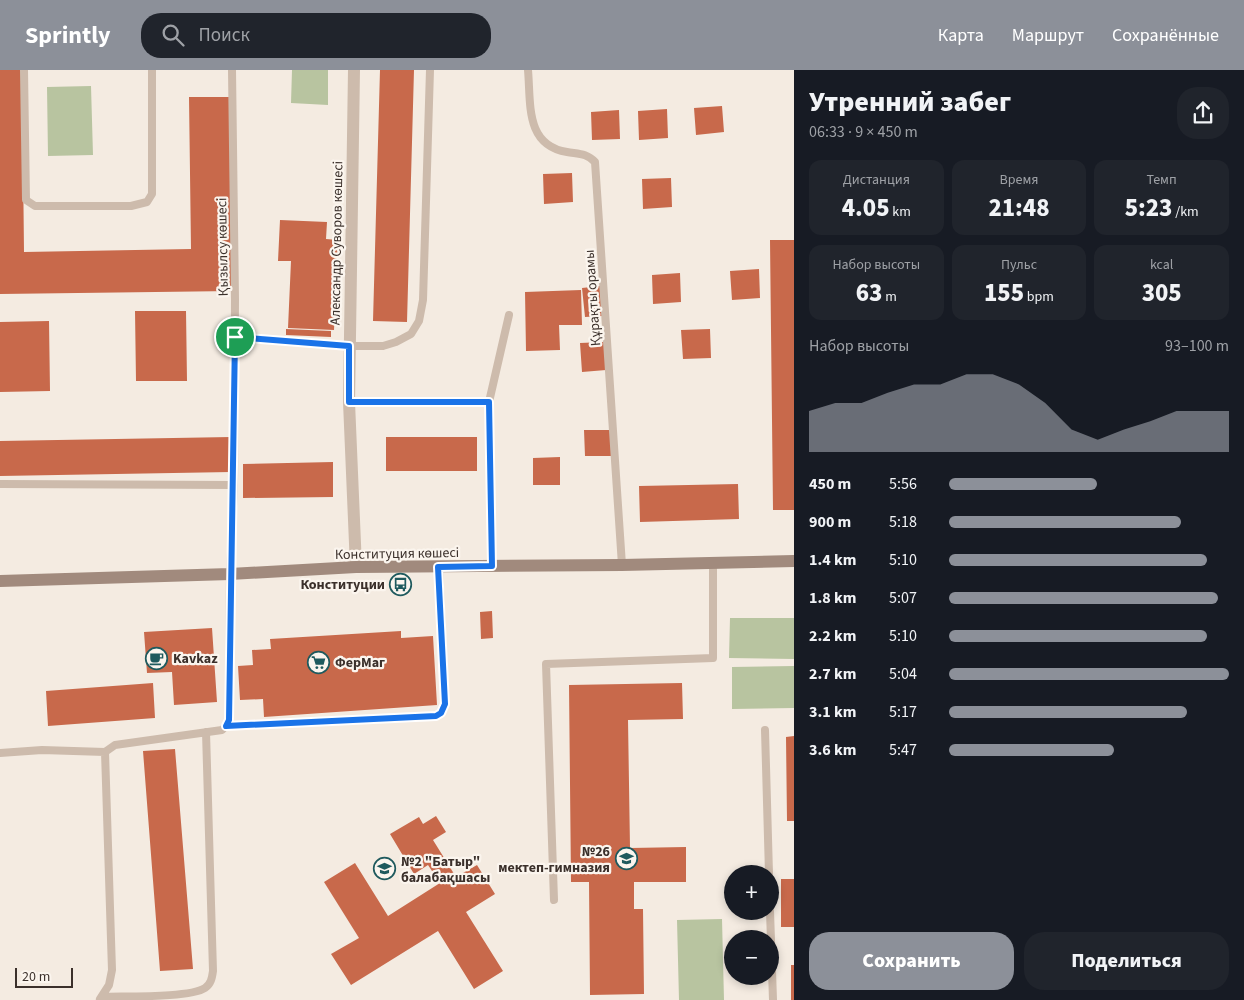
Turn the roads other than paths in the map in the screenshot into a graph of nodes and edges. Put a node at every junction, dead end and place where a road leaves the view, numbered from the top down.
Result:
1 (24, 70) edge
2 (152, 70) edge
3 (232, 70) edge
4 (354, 70) edge
5 (430, 70) edge
6 (528, 70) edge
7 (509, 315) dead end
8 (235, 337) junction
9 (349, 346) junction
10 (349, 402) junction
11 (489, 402) junction
12 (0, 484) edge
13 (234, 485) junction
14 (792, 562) edge
15 (713, 563) junction
16 (622, 565) junction
17 (492, 566) junction
18 (356, 567) junction
19 (438, 567) junction
20 (230, 574) junction
21 (0, 581) edge
22 (226, 726) junction
23 (765, 730) dead end
24 (206, 732) junction
25 (105, 752) junction
26 (0, 753) edge
27 (769, 865) edge
28 (554, 900) dead end
29 (770, 920) edge
30 (101, 998) edge
31 (772, 1000) edge

1 - 2 lane
3 - 8 lane, Қызылсу көшесі
4 - 9 street, Александр Суворов көшесі
5 - 9 lane
6 - 16 lane, Құрақты орамы
7 - 11 lane
8 - 9 lane
8 - 13 lane, Қызылсу көшесі
9 - 10 street, Александр Суворов көшесі
10 - 11 lane
10 - 18 street, Александр Суворов көшесі
11 - 17 lane
12 - 13 lane
13 - 20 lane, Қызылсу көшесі
14 - 15 main road, Конституция көшесі
15 - 16 main road, Конституция көшесі
15 - 28 lane
16 - 17 main road, Конституция көшесі
17 - 19 main road, Конституция көшесі
18 - 19 main road, Конституция көшесі
18 - 20 main road, Конституция көшесі
19 - 22 lane
20 - 21 main road, Конституция көшесі
20 - 22 lane, Қызылсу көшесі
22 - 24 lane
23 - 27 lane
24 - 25 lane
24 - 30 lane
25 - 26 lane
25 - 30 lane
29 - 31 lane

